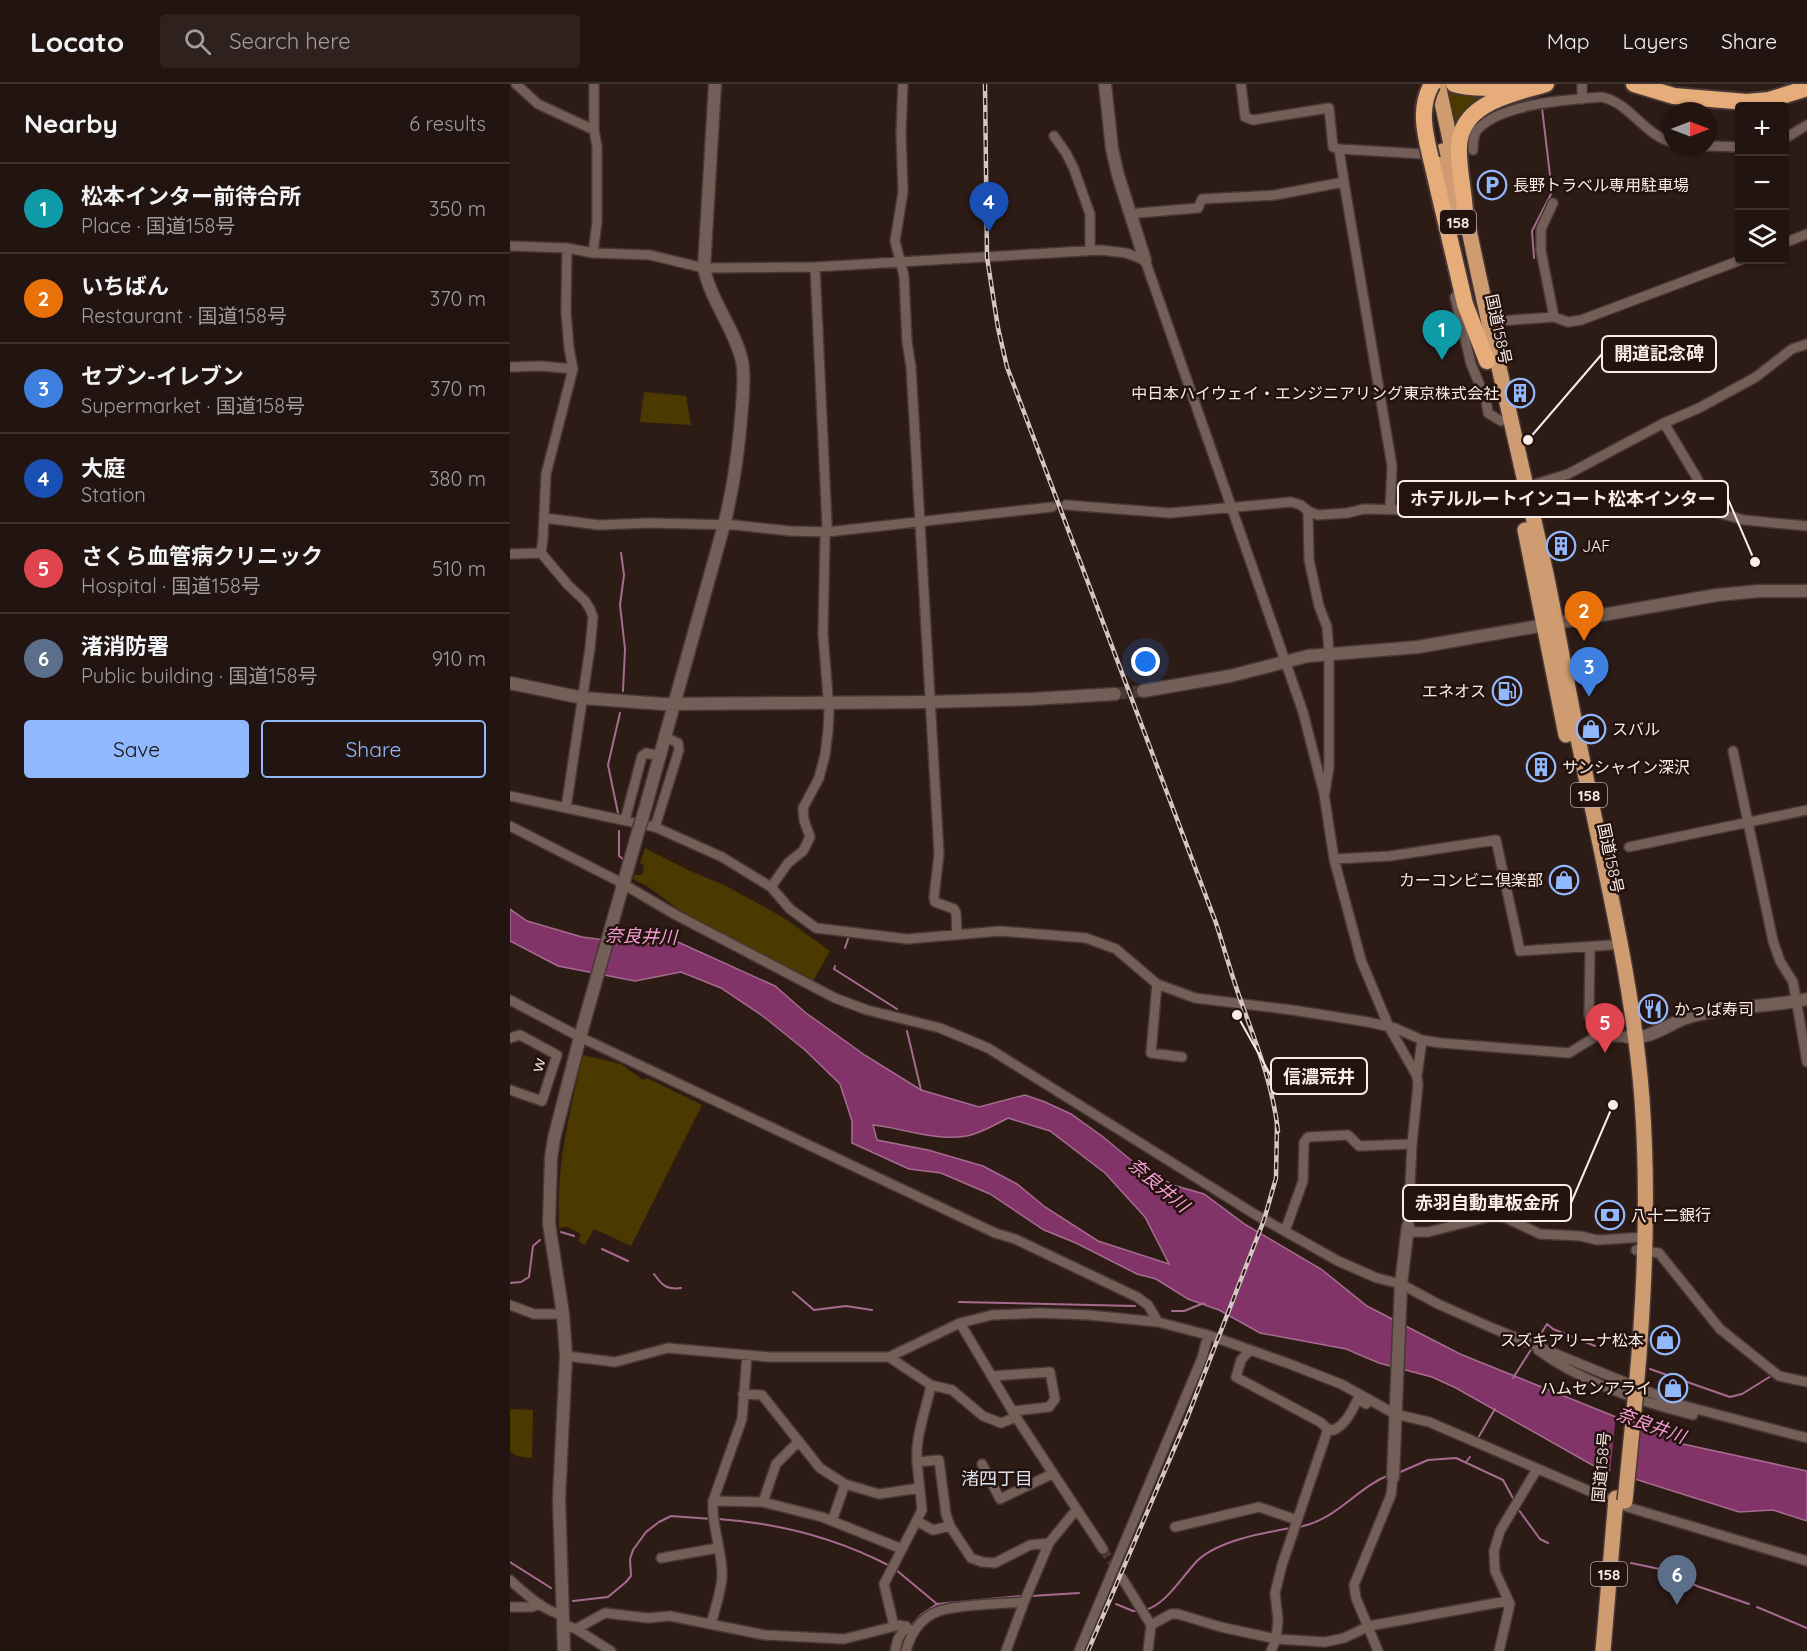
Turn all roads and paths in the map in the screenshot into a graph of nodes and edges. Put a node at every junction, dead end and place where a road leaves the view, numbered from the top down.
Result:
1 (516, 84) edge
2 (594, 84) edge
3 (715, 84) edge
4 (903, 84) edge
5 (1105, 84) edge
6 (1241, 84) edge
7 (1430, 84) edge
8 (1438, 84) edge
9 (1454, 84) edge
10 (1526, 84) edge
11 (1546, 84) edge
12 (1582, 84) edge
13 (1634, 84) edge
14 (1804, 84) edge
15 (1807, 88) edge
16 (1779, 96) junction
17 (1582, 99) junction
18 (1807, 125) edge
19 (594, 130) junction
20 (1054, 136) dead end
21 (1789, 136) edge
22 (1663, 139) edge
23 (1717, 146) edge
24 (1735, 147) edge
25 (1339, 149) junction
26 (1473, 150) dead end
27 (1432, 153) junction
28 (1344, 182) junction
29 (1553, 203) dead end
30 (1465, 212) junction
31 (1131, 216) junction
32 (1807, 234) edge
33 (1789, 241) edge
34 (510, 246) edge
35 (567, 248) junction
36 (1090, 250) junction
37 (593, 253) junction
38 (1146, 260) junction
39 (900, 261) junction
40 (1735, 262) edge
41 (815, 267) junction
42 (704, 268) junction
43 (1554, 317) junction
44 (1487, 322) junction
45 (1807, 344) edge
46 (1487, 361) joint
47 (510, 367) edge
48 (573, 369) junction
49 (1501, 421) junction
50 (1664, 423) junction
51 (1522, 488) junction
52 (1066, 505) dead end
53 (1052, 507) dead end
54 (1230, 507) junction
55 (1390, 509) junction
56 (1308, 511) junction
57 (545, 518) junction
58 (918, 521) junction
59 (724, 525) junction
60 (1807, 526) edge
61 (827, 532) junction
62 (541, 553) junction
63 (510, 554) edge
64 (1807, 591) edge
65 (1550, 624) junction
66 (1329, 653) junction
67 (1287, 662) junction
68 (510, 683) edge
69 (1143, 691) tunnel mouth
70 (1115, 694) tunnel mouth
71 (583, 698) junction
72 (929, 702) junction
73 (675, 703) junction
74 (828, 704) junction
75 (665, 737) junction
76 (1733, 751) dead end
77 (660, 756) junction
78 (1324, 794) junction
79 (510, 796) edge
80 (566, 808) junction
81 (1807, 810) edge
82 (625, 820) junction
83 (1748, 823) junction
84 (510, 826) edge
85 (656, 827) junction
86 (1629, 847) dead end
87 (1334, 860) junction
88 (623, 885) junction
89 (771, 887) junction
90 (957, 934) junction
91 (1611, 945) junction
92 (1590, 946) junction
93 (1157, 984) junction
94 (510, 1000) edge
95 (1801, 1001) edge
96 (1589, 1016) dead end
97 (1389, 1027) junction
98 (581, 1035) junction
99 (510, 1038) edge
100 (1631, 1038) junction
101 (1422, 1040) junction
102 (1182, 1057) dead end
103 (1807, 1062) edge
104 (1417, 1076) junction
105 (510, 1090) edge
106 (1412, 1144) junction
107 (1407, 1229) junction
108 (1285, 1232) junction
109 (1641, 1243) junction
110 (1401, 1288) junction
111 (510, 1305) edge
112 (563, 1314) junction
113 (1158, 1322) junction
114 (960, 1323) junction
115 (1208, 1335) junction
116 (1526, 1342) junction
117 (1250, 1350) junction
118 (747, 1355) junction
119 (566, 1356) junction
120 (889, 1358) junction
121 (992, 1376) junction
122 (1807, 1382) edge
123 (931, 1384) junction
124 (1631, 1387) junction
125 (743, 1394) junction
126 (1371, 1407) dead end
127 (1395, 1410) junction
128 (1015, 1414) junction
129 (1743, 1421) junction
130 (1329, 1429) junction
131 (1807, 1438) edge
132 (798, 1441) junction
133 (917, 1462) junction
134 (982, 1464) dead end
135 (1537, 1469) junction
136 (1052, 1474) junction
137 (1393, 1477) joint
138 (845, 1484) junction
139 (920, 1488) junction
140 (713, 1501) junction
141 (763, 1502) junction
142 (1620, 1502) junction
143 (1076, 1510) junction
144 (1297, 1520) junction
145 (832, 1521) junction
146 (917, 1521) junction
147 (950, 1526) junction
148 (1175, 1527) dead end
149 (1049, 1543) junction
150 (718, 1548) junction
151 (902, 1549) junction
152 (1103, 1549) tunnel mouth
153 (661, 1558) dead end
154 (1807, 1561) edge
155 (1122, 1578) tunnel mouth
156 (510, 1581) edge
157 (1507, 1601) junction
158 (1024, 1602) junction
159 (540, 1604) junction
160 (510, 1607) edge
161 (563, 1620) junction
162 (711, 1624) junction
163 (1151, 1625) junction
164 (894, 1626) junction
165 (1369, 1626) junction
166 (910, 1628) junction
167 (576, 1629) junction
168 (1275, 1639) junction
169 (564, 1651) edge
170 (611, 1651) edge
171 (895, 1651) edge
172 (906, 1651) edge
173 (1006, 1651) edge
174 (1080, 1651) edge
175 (1148, 1651) edge
176 (1271, 1651) edge
177 (1378, 1651) edge
178 (1499, 1651) edge
179 (1603, 1651) edge
180 (1612, 1651) edge

1 - 19 street
2 - 19 street
3 - 42 street
4 - 39 street
5 - 31 street
6 - 25 street
7 - 27 highway, bridge
8 - 30 highway, 国道158号 / 158
9 - 10 highway
11 - 30 highway
12 - 17 street
13 - 16 highway
14 - 16 highway
15 - 16 highway
17 - 22 street
17 - 26 street
18 - 21 street
19 - 37 street
20 - 36 street
23 - 24 street
25 - 27 street
25 - 28 street
27 - 46 highway
27 - 49 street
28 - 31 street
28 - 55 street
29 - 43 street
30 - 44 highway, 国道158号 / 158
31 - 38 street
32 - 33 street
34 - 35 street
35 - 37 street
35 - 48 street
36 - 38 street
36 - 39 street
37 - 42 street
38 - 54 street
39 - 41 street
39 - 58 street
40 - 43 street
41 - 42 street
41 - 61 street
42 - 59 street
43 - 44 street
44 - 51 highway, 国道158号 / 158
45 - 50 street
46 - 49 highway, 国道158号 / 158
47 - 48 street
48 - 57 street
49 - 51 highway, 国道158号 / 158
50 - 51 street
50 - 60 street
51 - 55 street
51 - 65 highway, 国道158号 / 158
52 - 54 street
53 - 58 street
54 - 56 street
54 - 67 street
55 - 56 street
56 - 66 street
57 - 59 street
57 - 62 street
58 - 61 street
58 - 72 street
59 - 61 street
59 - 73 street
61 - 74 street
62 - 63 street
62 - 71 street
64 - 65 street
65 - 66 street
65 - 91 highway, 国道158号 / 158
65 - 100 highway, 国道158号 / 158
66 - 67 street
66 - 78 street
67 - 69 street
67 - 78 street
68 - 71 street
70 - 72 street
71 - 73 street
71 - 80 street
72 - 74 street
72 - 90 street
73 - 74 street
73 - 75 street
74 - 89 street
75 - 77 street
75 - 85 street
76 - 83 street
77 - 82 street
77 - 88 street, bridge
78 - 87 street
79 - 80 street
80 - 82 street
81 - 83 street
82 - 85 street
83 - 86 street
83 - 95 street
84 - 88 street
85 - 89 street
87 - 92 street
87 - 97 street
88 - 98 street
88 - 108 street
89 - 90 street
90 - 93 street
91 - 92 street
91 - 100 highway, 国道158号 / 158
92 - 96 street
93 - 97 street
93 - 102 street
94 - 98 street
95 - 100 street
95 - 103 street
97 - 101 street
97 - 104 street
98 - 112 street
98 - 113 street
99 - 105 street, ｗ
100 - 101 street
100 - 109 highway, 国道158号 / 158
101 - 104 street
104 - 106 street
106 - 107 street
106 - 108 street
107 - 109 street
107 - 110 street
108 - 110 street
109 - 122 street
109 - 124 highway, 国道158号 / 158
110 - 116 street
110 - 127 street
111 - 112 street
112 - 119 street
113 - 114 street
113 - 115 street
114 - 120 street
114 - 121 street
115 - 117 street
115 - 174 street
116 - 124 street
116 - 129 street
117 - 127 street
117 - 130 street
118 - 119 street
118 - 120 street
118 - 125 street
119 - 161 street
120 - 123 street
121 - 128 street
121 - 128 street
123 - 128 street
123 - 133 street
124 - 129 street
124 - 142 highway, 国道158号 / 158, bridge
125 - 132 street
125 - 140 street
126 - 130 street
127 - 135 street
127 - 137 street
128 - 136 street
129 - 131 street
130 - 144 street
132 - 138 street
132 - 141 street
133 - 139 street
133 - 147 street
134 - 136 street
135 - 142 street
135 - 157 street
136 - 143 street
137 - 165 street
138 - 139 street
138 - 145 street
139 - 146 street
140 - 141 street
140 - 150 street
141 - 145 street
142 - 154 street
142 - 179 highway, 国道158号 / 158
142 - 180 highway, 国道158号 / 158
143 - 149 street
143 - 152 street
144 - 148 street
144 - 168 street
145 - 151 street
146 - 147 street
146 - 151 street
147 - 149 street
149 - 158 street
150 - 153 street
150 - 162 street
151 - 164 street
155 - 163 street
156 - 159 street
157 - 165 street
157 - 178 street
158 - 166 street
158 - 173 street
159 - 160 street
159 - 161 street
161 - 167 street
161 - 169 street
162 - 164 street
162 - 167 street
163 - 168 street
163 - 175 street
164 - 166 street
165 - 168 street
165 - 177 street
166 - 171 street
166 - 172 street
167 - 170 street
168 - 176 street

